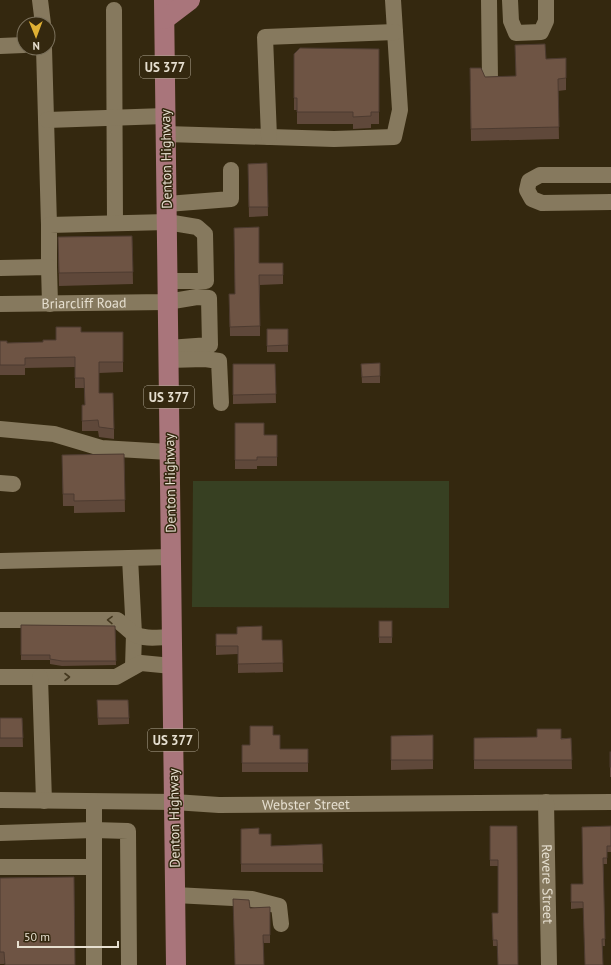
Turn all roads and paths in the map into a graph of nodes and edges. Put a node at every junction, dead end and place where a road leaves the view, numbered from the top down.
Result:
1 (40, 0) edge
2 (190, 0) edge
3 (393, 0) edge
4 (489, 0) edge
5 (510, 0) edge
6 (546, 0) edge
7 (114, 10) dead end
8 (164, 10) edge
9 (42, 16) edge
10 (395, 32) junction
11 (16, 45) edge
12 (0, 46) edge
13 (44, 56) edge
14 (490, 79) edge
15 (114, 118) junction
16 (47, 120) junction
17 (166, 125) junction
18 (268, 137) junction
19 (231, 170) dead end
20 (611, 175) edge
21 (611, 202) edge
22 (167, 213) junction
23 (115, 223) junction
24 (49, 225) junction
25 (49, 267) junction
26 (0, 268) edge
27 (167, 281) junction
28 (168, 302) junction
29 (0, 304) edge
30 (50, 304) junction
31 (168, 354) junction
32 (222, 403) dead end
33 (0, 429) edge
34 (169, 452) junction
35 (171, 557) junction
36 (130, 558) junction
37 (0, 561) edge
38 (0, 620) edge
39 (134, 634) junction
40 (172, 636) junction
41 (172, 666) junction
42 (134, 667) junction
43 (0, 677) edge
44 (40, 677) junction
45 (0, 800) edge
46 (44, 801) junction
47 (94, 802) junction
48 (174, 802) junction
49 (546, 802) junction
50 (611, 802) edge
51 (94, 830) junction
52 (0, 833) edge
53 (0, 867) edge
54 (93, 867) junction
55 (175, 895) junction
56 (281, 924) dead end
57 (94, 965) edge
58 (129, 965) edge
59 (176, 965) edge
60 (549, 965) edge

1 - 9 street
2 - 8 main road
3 - 10 street
4 - 14 street
5 - 6 street
7 - 15 street
8 - 17 main road, Denton Highway / US 377
10 - 18 street
10 - 18 street
11 - 12 street
13 - 16 street
15 - 16 street
15 - 17 street
15 - 23 street
16 - 24 street
17 - 18 street
17 - 22 main road, Denton Highway / US 377
19 - 22 street
20 - 21 street
22 - 23 street
22 - 27 main road, Denton Highway / US 377
22 - 27 street
23 - 24 street
24 - 25 street
25 - 26 street
25 - 30 street
27 - 28 main road, Denton Highway / US 377
28 - 30 street, Briarcliff Road
28 - 31 main road, Denton Highway / US 377
28 - 31 street, Briarcliff Road
29 - 30 street, Briarcliff Road
31 - 32 street
31 - 34 main road, Denton Highway / US 377
33 - 34 street
34 - 35 main road, Denton Highway / US 377
35 - 36 street
35 - 40 main road, Denton Highway / US 377
36 - 37 street
36 - 39 street
39 -> 38 street
39 - 40 street
39 - 42 street
40 - 41 main road, Denton Highway / US 377
41 - 42 street
41 - 48 main road, Denton Highway / US 377
44 -> 42 street
43 - 44 street
44 - 46 street
45 - 46 street, Webster Street
46 - 47 street, Webster Street
47 - 48 street, Webster Street
47 - 51 street
48 - 49 street, Webster Street
48 - 55 main road, Denton Highway / US 377
49 - 50 street, Webster Street
49 - 60 street, Revere Street
51 - 52 street
51 - 54 street
51 - 58 street
53 - 54 street
54 - 57 street
55 - 56 street
55 - 59 main road, Denton Highway / US 377

